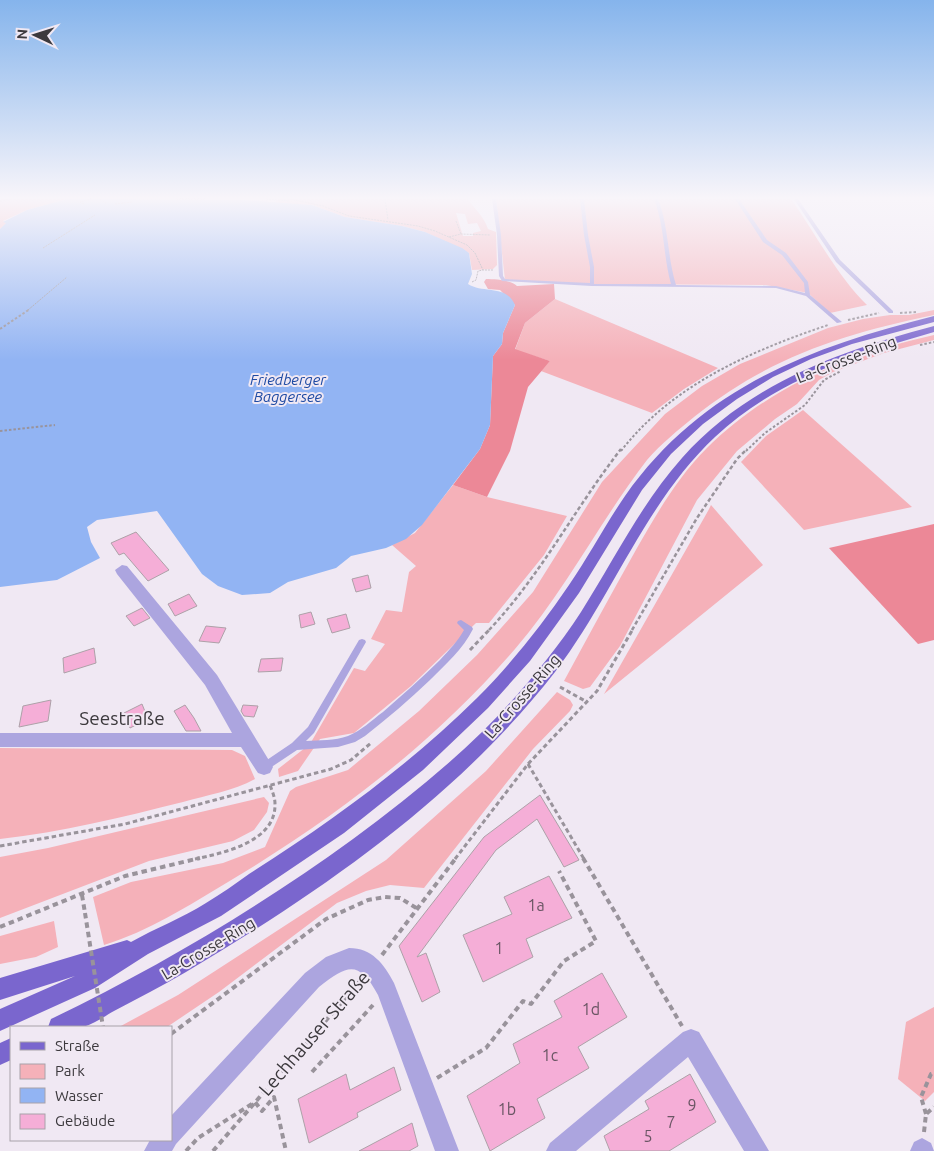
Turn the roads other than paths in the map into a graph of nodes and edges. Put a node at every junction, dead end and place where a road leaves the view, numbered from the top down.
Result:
1 (500, 253) edge
2 (589, 253) edge
3 (667, 253) edge
4 (782, 253) edge
5 (832, 253) edge
6 (592, 285) junction
7 (674, 285) junction
8 (808, 295) junction
9 (891, 312) road end
10 (929, 315) edge
11 (839, 322) road end
12 (934, 329) edge
13 (122, 570) dead end
14 (461, 623) dead end
15 (362, 642) dead end
16 (0, 740) edge
17 (245, 740) junction
18 (295, 746) junction
19 (264, 767) joint
20 (150, 942) junction
21 (0, 990) edge
22 (0, 1020) edge
23 (61, 1026) edge
24 (172, 1133) edge
25 (165, 1141) edge
26 (156, 1151) edge
27 (447, 1151) edge
28 (558, 1151) edge
29 (757, 1151) edge

1 - 6 lane
2 - 6 lane
3 - 7 lane
4 - 8 lane
5 - 9 lane
6 - 7 lane
7 - 8 lane
8 - 11 lane
10 - 20 main road, La-Crosse-Ring
12 - 23 main road, La-Crosse-Ring
13 - 17 street
14 - 18 lane
15 - 18 lane
16 - 17 street, Seestraße
17 - 19 street
18 - 19 lane
20 - 21 main road
20 - 22 main road
24 - 27 street, Lechhauser Straße
25 - 26 street
28 - 29 street

